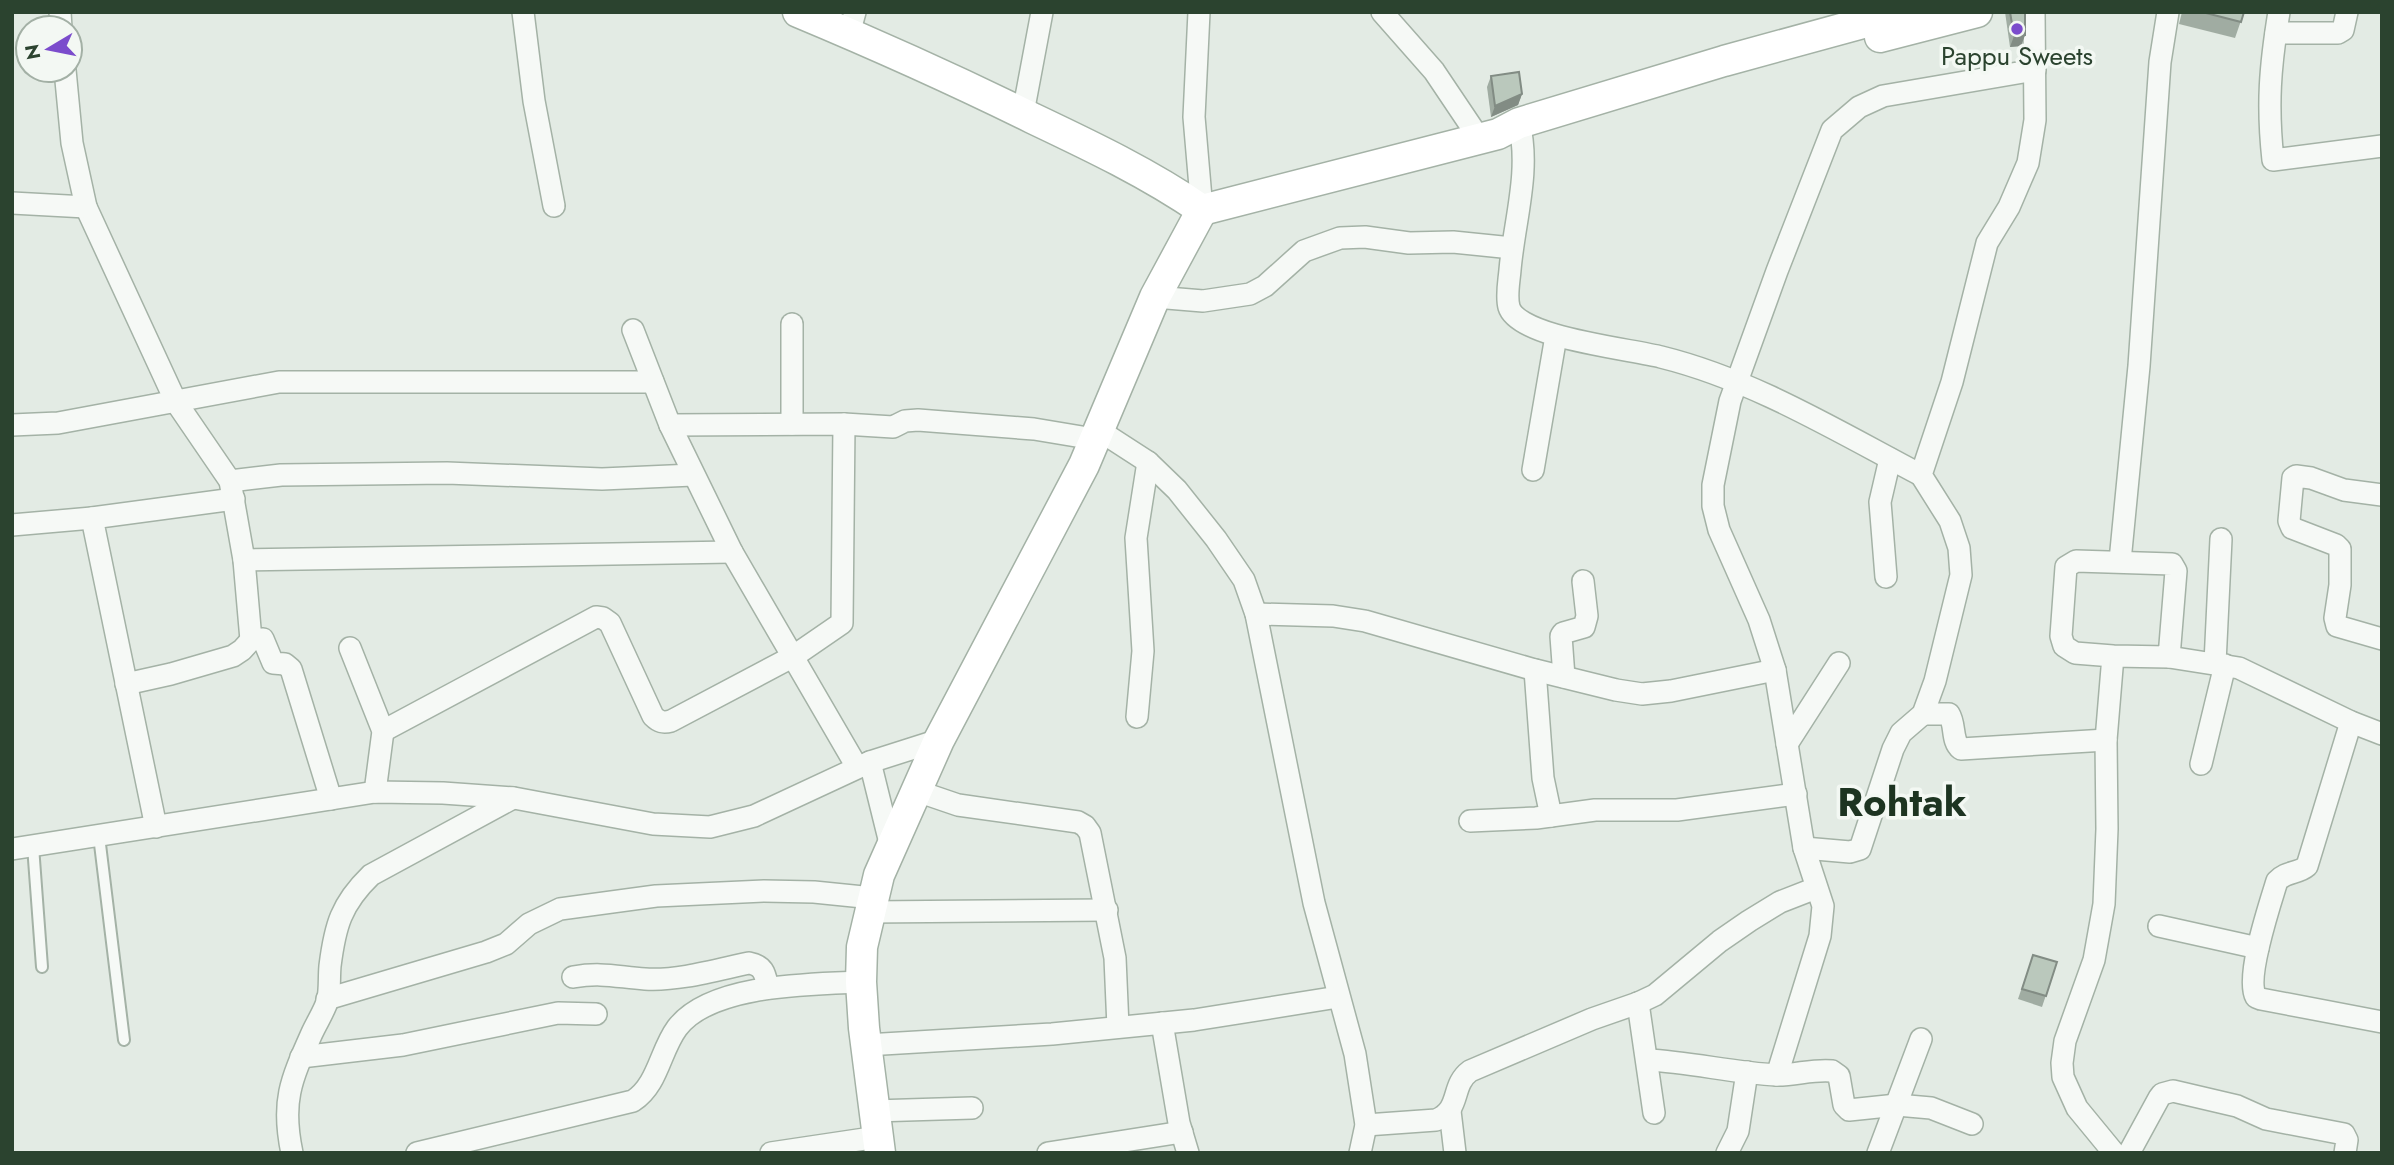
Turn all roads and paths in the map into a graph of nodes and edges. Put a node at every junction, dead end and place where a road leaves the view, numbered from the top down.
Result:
1 (523, 12) edge
2 (798, 12) edge
3 (1042, 12) edge
4 (1199, 12) edge
5 (1382, 12) edge
6 (1903, 12) edge
7 (1977, 12) edge
8 (2168, 12) edge
9 (2347, 12) edge
10 (2032, 14) edge
11 (2277, 22) edge
12 (852, 23) edge
13 (2035, 70) junction
14 (66, 84) edge
15 (1023, 113) junction
16 (1505, 133) junction
17 (2382, 146) edge
18 (12, 203) edge
19 (554, 206) dead end
20 (86, 207) junction
21 (1202, 210) junction
22 (1512, 248) junction
23 (1155, 298) junction
24 (792, 324) dead end
25 (633, 330) dead end
26 (1556, 336) junction
27 (1737, 380) junction
28 (653, 382) junction
29 (176, 401) junction
30 (792, 424) junction
31 (844, 424) junction
32 (12, 425) edge
33 (670, 425) junction
34 (1095, 434) junction
35 (1889, 458) junction
36 (1148, 462) junction
37 (1533, 470) dead end
38 (693, 475) junction
39 (1921, 475) junction
40 (232, 490) junction
41 (2382, 495) edge
42 (92, 517) junction
43 (12, 525) edge
44 (2221, 539) dead end
45 (732, 552) junction
46 (244, 560) junction
47 (2120, 561) junction
48 (1886, 577) dead end
49 (1583, 581) dead end
50 (1256, 614) junction
51 (2382, 639) edge
52 (251, 640) junction
53 (351, 648) dead end
54 (794, 656) junction
55 (2113, 656) junction
56 (2169, 657) junction
57 (1839, 663) dead end
58 (2220, 664) junction
59 (1535, 670) junction
60 (1775, 670) junction
61 (1564, 677) junction
62 (126, 684) junction
63 (1923, 714) junction
64 (1137, 717) dead end
65 (2351, 722) junction
66 (383, 731) junction
67 (2382, 734) edge
68 (939, 740) junction
69 (2106, 740) junction
70 (1787, 744) junction
71 (2201, 764) dead end
72 (863, 765) junction
73 (917, 791) junction
74 (375, 792) junction
75 (1796, 794) junction
76 (514, 798) junction
77 (331, 799) junction
78 (1550, 816) junction
79 (1470, 821) dead end
80 (156, 827) junction
81 (99, 836) junction
82 (891, 846) junction
83 (22, 848) edge
84 (1804, 848) junction
85 (1816, 888) junction
86 (871, 905) junction
87 (1107, 910) junction
88 (2159, 926) dead end
89 (2258, 948) junction
90 (41, 967) dead end
91 (573, 977) dead end
92 (862, 982) junction
93 (768, 988) junction
94 (1338, 997) junction
95 (327, 999) junction
96 (1638, 1003) junction
97 (596, 1014) dead end
98 (2382, 1022) edge
99 (1162, 1023) junction
100 (1118, 1027) junction
101 (124, 1040) dead end
102 (1921, 1040) dead end
103 (866, 1045) junction
104 (301, 1057) junction
105 (1647, 1060) junction
106 (1747, 1072) junction
107 (1777, 1074) junction
108 (1897, 1105) junction
109 (972, 1108) dead end
110 (1450, 1111) junction
111 (1654, 1113) dead end
112 (1972, 1124) dead end
113 (1366, 1125) junction
114 (877, 1134) edge
115 (1185, 1143) edge
116 (292, 1153) edge
117 (417, 1153) edge
118 (771, 1153) edge
119 (1048, 1153) edge
120 (1360, 1153) edge
121 (1455, 1153) edge
122 (1727, 1153) edge
123 (1878, 1153) edge
124 (2114, 1153) edge
125 (2129, 1153) edge
126 (2345, 1153) edge

1 - 19 street
2 - 12 street
3 - 15 street
4 - 21 street
5 - 16 street
6 - 16 street
7 - 16 street
8 - 47 street
9 - 11 street
10 - 13 street
11 - 17 street
12 - 15 street
13 - 27 street
13 - 39 street
14 - 20 street
15 - 21 street
16 - 21 street
16 - 22 street
18 - 20 street
20 - 29 street
21 - 23 street
22 - 23 street
22 - 26 street
23 - 34 street
24 - 30 street
25 - 28 street
26 - 27 street
26 - 37 street
27 - 35 street
27 - 60 street
28 - 29 street
28 - 33 street
29 - 32 street
29 - 40 street
30 - 31 street
30 - 33 street
31 - 34 street
31 - 54 street
33 - 38 street
34 - 36 street
34 - 68 street
35 - 39 street
35 - 48 street
36 - 50 street
36 - 64 street
38 - 40 street
38 - 45 street
39 - 63 street
40 - 42 street
40 - 46 street
41 - 51 street
42 - 43 street
42 - 62 street
44 - 58 street
45 - 46 street
45 - 54 street
46 - 52 street
47 - 55 street
47 - 56 street
49 - 61 street
50 - 59 street
50 - 94 street
52 - 62 street
52 - 77 street
53 - 66 street
54 - 66 street
54 - 72 street
55 - 56 street
55 - 69 street
56 - 58 street
57 - 70 street
58 - 65 street
58 - 71 street
59 - 61 street
59 - 78 street
60 - 61 street
60 - 70 street
62 - 80 street
63 - 69 street
63 - 84 street
65 - 67 street
65 - 89 street
66 - 74 street
68 - 72 street
68 - 73 street
69 - 124 street
70 - 75 street
72 - 76 street
72 - 82 street
73 - 82 street
73 - 87 street
74 - 76 street
74 - 77 street
75 - 78 street
75 - 84 street
76 - 95 street
77 - 80 street
78 - 79 street
80 - 81 street
81 - 83 street
81 - 101 lane
82 - 86 street
83 - 90 lane
84 - 85 street
85 - 96 street
85 - 107 street
86 - 87 street
86 - 92 street
86 - 95 street
87 - 100 street
88 - 89 street
89 - 98 street
91 - 93 street
92 - 93 street
92 - 103 street
93 - 117 street
94 - 99 street
94 - 113 street
95 - 104 street
96 - 105 street
96 - 110 street
97 - 104 street
99 - 100 street
99 - 115 street
100 - 103 street
102 - 108 street
103 - 114 street
104 - 116 street
105 - 106 street
105 - 111 street
106 - 107 street
106 - 122 street
107 - 108 street
108 - 112 street
108 - 123 street
109 - 114 street
110 - 113 street
110 - 121 street
113 - 120 street
114 - 118 street
115 - 119 street
125 - 126 street

